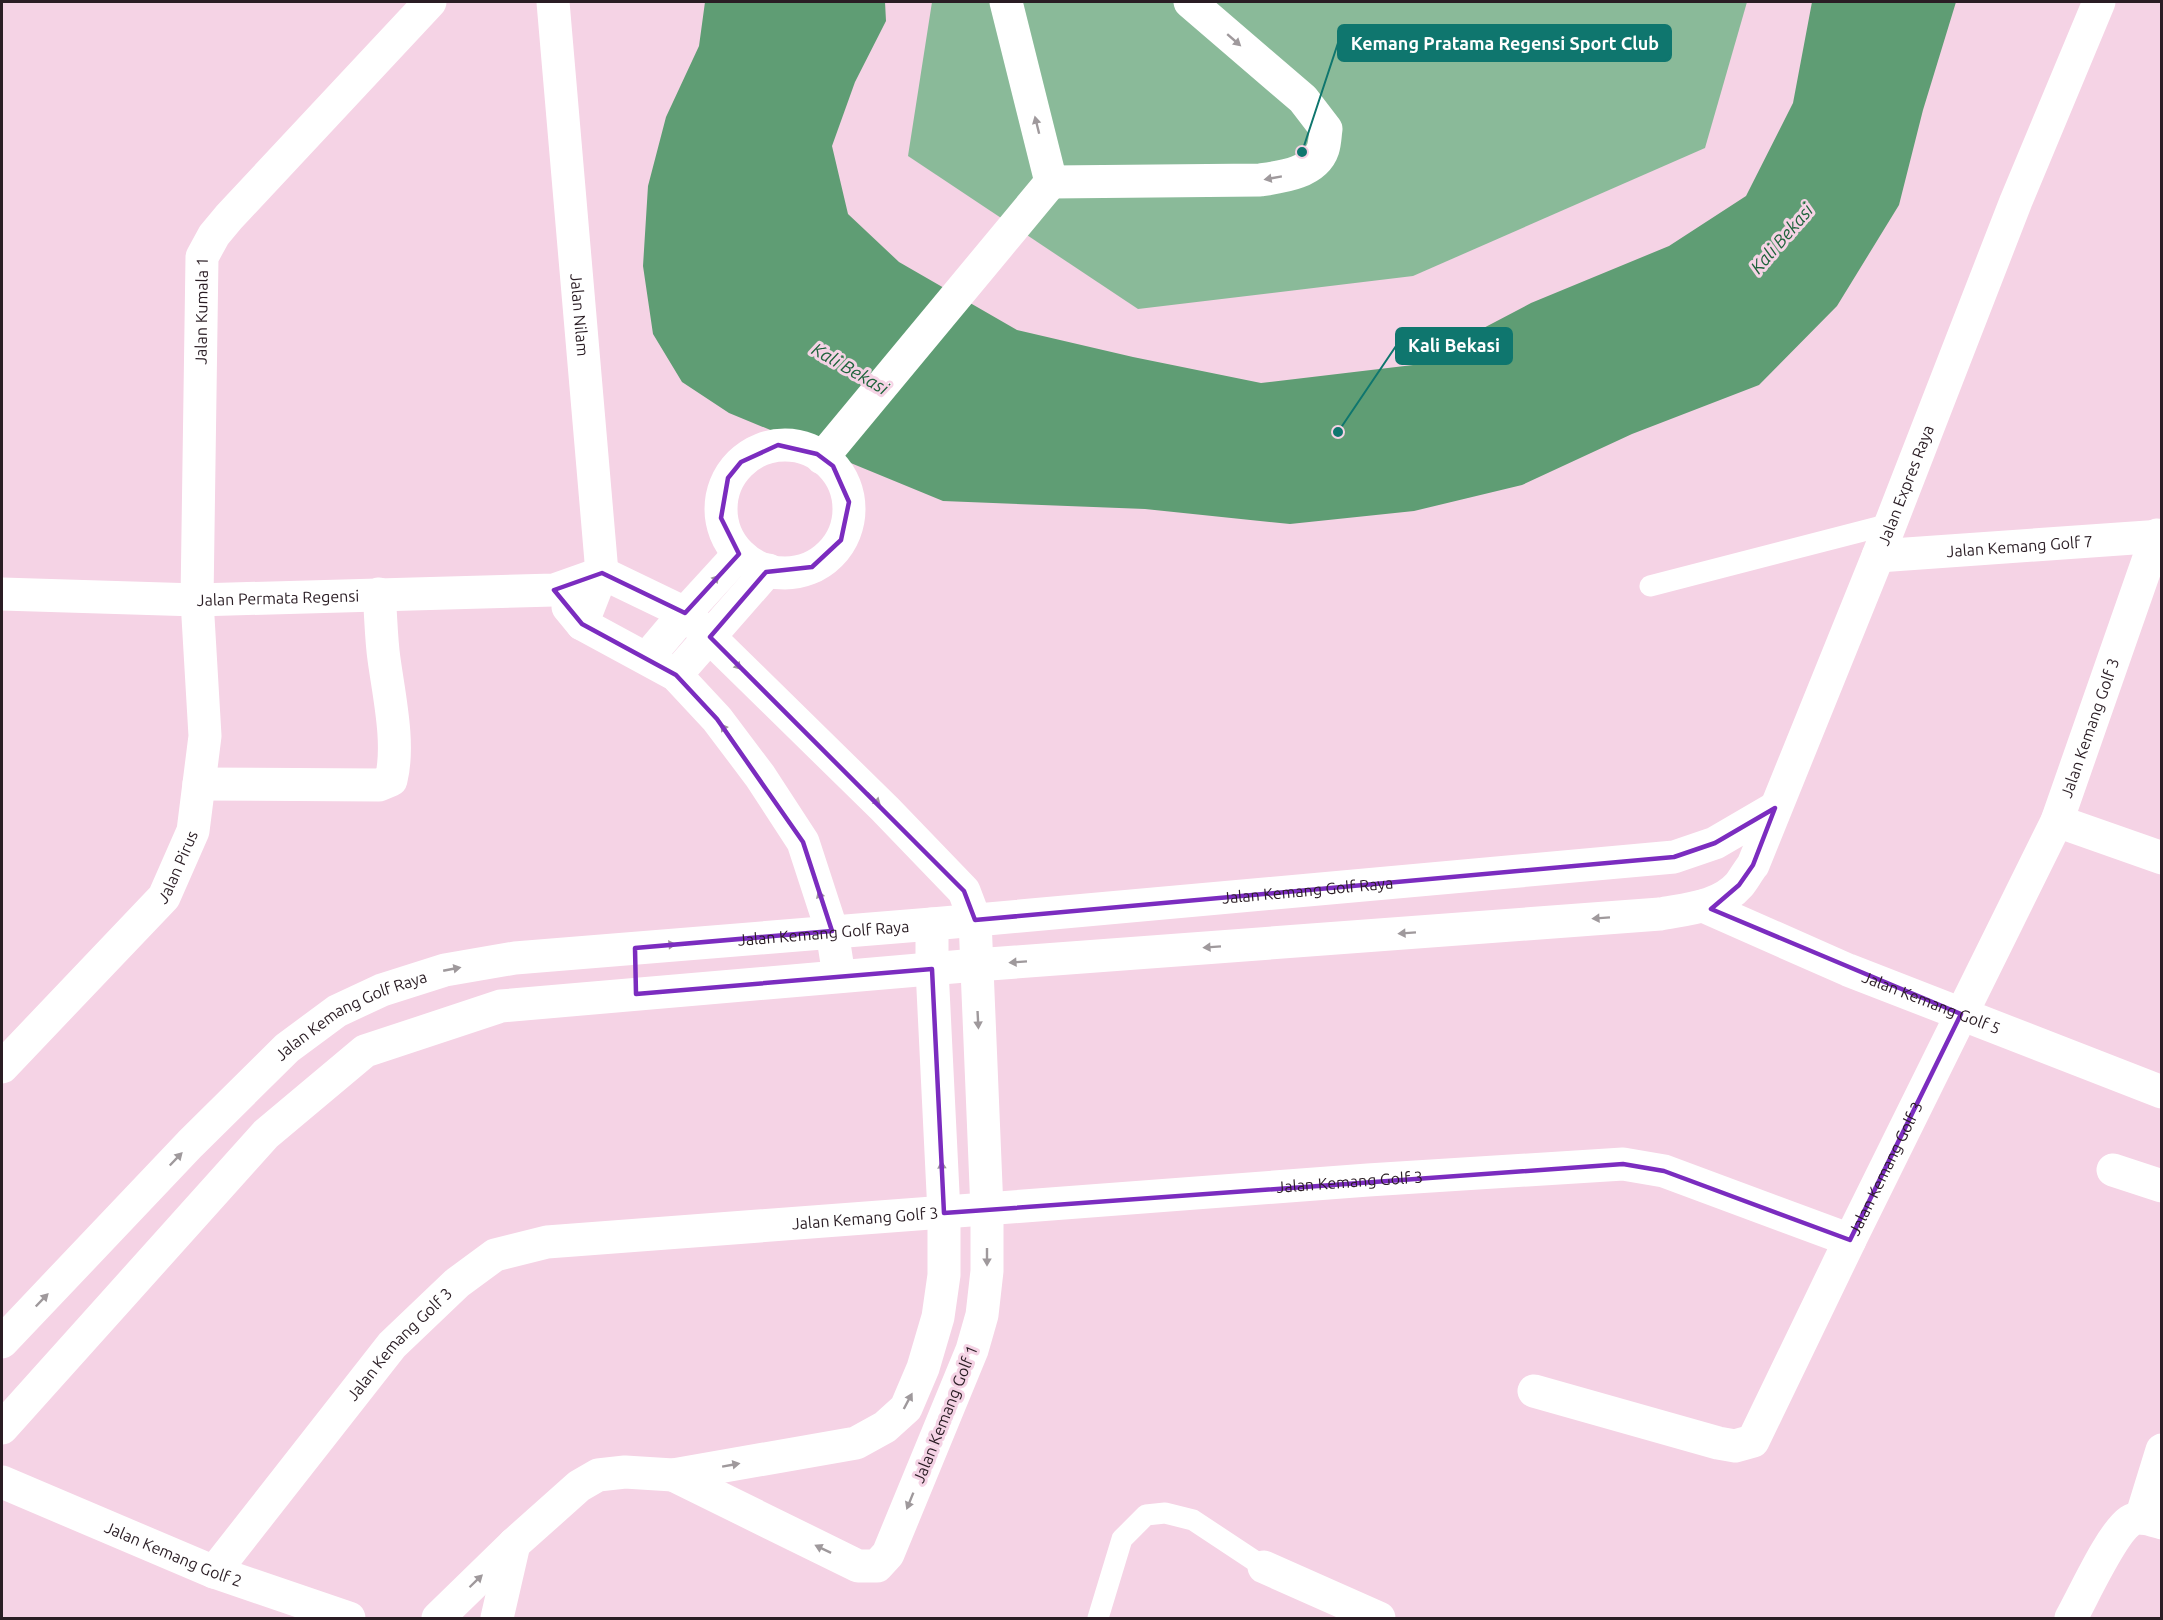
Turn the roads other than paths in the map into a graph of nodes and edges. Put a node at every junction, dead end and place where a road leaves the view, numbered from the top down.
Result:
1 (430, 2) edge
2 (553, 2) edge
3 (1006, 2) edge
4 (1190, 2) edge
5 (2099, 2) edge
6 (1044, 190) junction
7 (822, 458) junction
8 (1890, 525) junction
9 (2159, 536) edge
10 (739, 554) junction
11 (1878, 556) junction
12 (768, 570) junction
13 (602, 573) junction
14 (1650, 586) dead end
15 (554, 591) junction
16 (2, 594) edge
17 (380, 594) junction
18 (197, 600) junction
19 (685, 613) junction
20 (582, 624) junction
21 (710, 638) junction
22 (647, 658) junction
23 (676, 675) junction
24 (199, 784) junction
25 (1775, 808) junction
26 (2057, 821) junction
27 (2162, 858) edge
28 (1703, 906) junction
29 (975, 920) junction
30 (932, 924) junction
31 (832, 931) junction
32 (635, 948) junction
33 (976, 965) junction
34 (932, 969) junction
35 (839, 976) junction
36 (636, 994) junction
37 (1961, 1014) junction
38 (2, 1067) edge
39 (2162, 1092) edge
40 (2113, 1170) dead end
41 (2162, 1186) edge
42 (987, 1210) junction
43 (944, 1213) junction
44 (1850, 1240) junction
45 (2, 1342) edge
46 (1533, 1391) dead end
47 (885, 1427) junction
48 (2, 1428) edge
49 (2162, 1450) edge
50 (930, 1452) junction
51 (673, 1475) junction
52 (2, 1482) edge
53 (2151, 1521) edge
54 (514, 1544) junction
55 (1264, 1567) joint
56 (214, 1572) junction
57 (349, 1618) edge
58 (438, 1618) edge
59 (497, 1618) edge
60 (1098, 1618) edge
61 (1380, 1618) edge
62 (2071, 1618) edge

1 - 18 street, Jalan Kumala 1
2 - 13 street, Jalan Nilam
6 -> 3 street
4 -> 6 street
5 - 8 street, Jalan Expres Raya
6 - 7 street
7 - 10 street
7 - 12 street
8 - 11 street, Jalan Expres Raya
8 - 14 lane
9 - 11 street, Jalan Kemang Golf 7
9 - 26 street, Jalan Kemang Golf 3
10 - 12 street
19 -> 10 street
11 - 25 street, Jalan Expres Raya
12 - 21 street
13 - 15 street, Jalan Permata Regensi
13 - 19 street, Jalan Kemang Golf 1
13 - 20 street, Jalan Nilam
15 - 17 street, Jalan Permata Regensi
15 - 20 street
16 - 18 street, Jalan Permata Regensi
17 - 18 street, Jalan Permata Regensi
17 - 24 street
18 - 24 street, Jalan Pirus
19 - 21 street, Jalan Kemang Golf 1
19 - 22 street
20 - 22 street
21 - 23 street
21 -> 29 street, Jalan Kemang Golf 1
22 - 23 street
31 -> 23 street
24 - 38 street, Jalan Pirus
25 - 28 street, Jalan Expres Raya
25 - 29 street, Jalan Kemang Golf Raya
26 - 27 street
26 - 37 street, Jalan Kemang Golf 3
28 -> 33 street, Jalan Expres Raya
28 - 37 street, Jalan Kemang Golf 5
29 - 30 street, Jalan Kemang Golf Raya
29 - 33 street, Jalan Kemang Golf 1
30 - 31 street, Jalan Kemang Golf Raya
30 - 34 street, Jalan Kemang Golf 1
32 -> 31 street, Jalan Kemang Golf Raya
31 - 35 street
32 - 36 street
45 -> 32 street, Jalan Kemang Golf Raya
33 - 34 street
33 -> 42 street, Jalan Kemang Golf 1
34 - 35 street
43 -> 34 street, Jalan Kemang Golf 1
35 - 36 street
36 - 48 street
37 - 39 street, Jalan Kemang Golf 5
37 - 44 street, Jalan Kemang Golf 3
40 - 41 street
42 - 43 street, Jalan Kemang Golf 3
42 - 44 street, Jalan Kemang Golf 3
42 -> 50 street, Jalan Kemang Golf 1
47 -> 43 street, Jalan Kemang Golf 1
43 - 56 street, Jalan Kemang Golf 3
44 - 46 street
47 - 50 street
51 -> 47 street, Jalan Kemang Golf 1
49 - 53 street
50 -> 51 street, Jalan Kemang Golf 1
51 - 54 street, Jalan Kemang Golf 1
52 - 56 street, Jalan Kemang Golf 2
53 - 62 street
58 -> 54 street, Jalan Kemang Golf 1
54 - 59 street
55 - 60 lane
55 - 61 street
56 - 57 street, Jalan Kemang Golf 2

